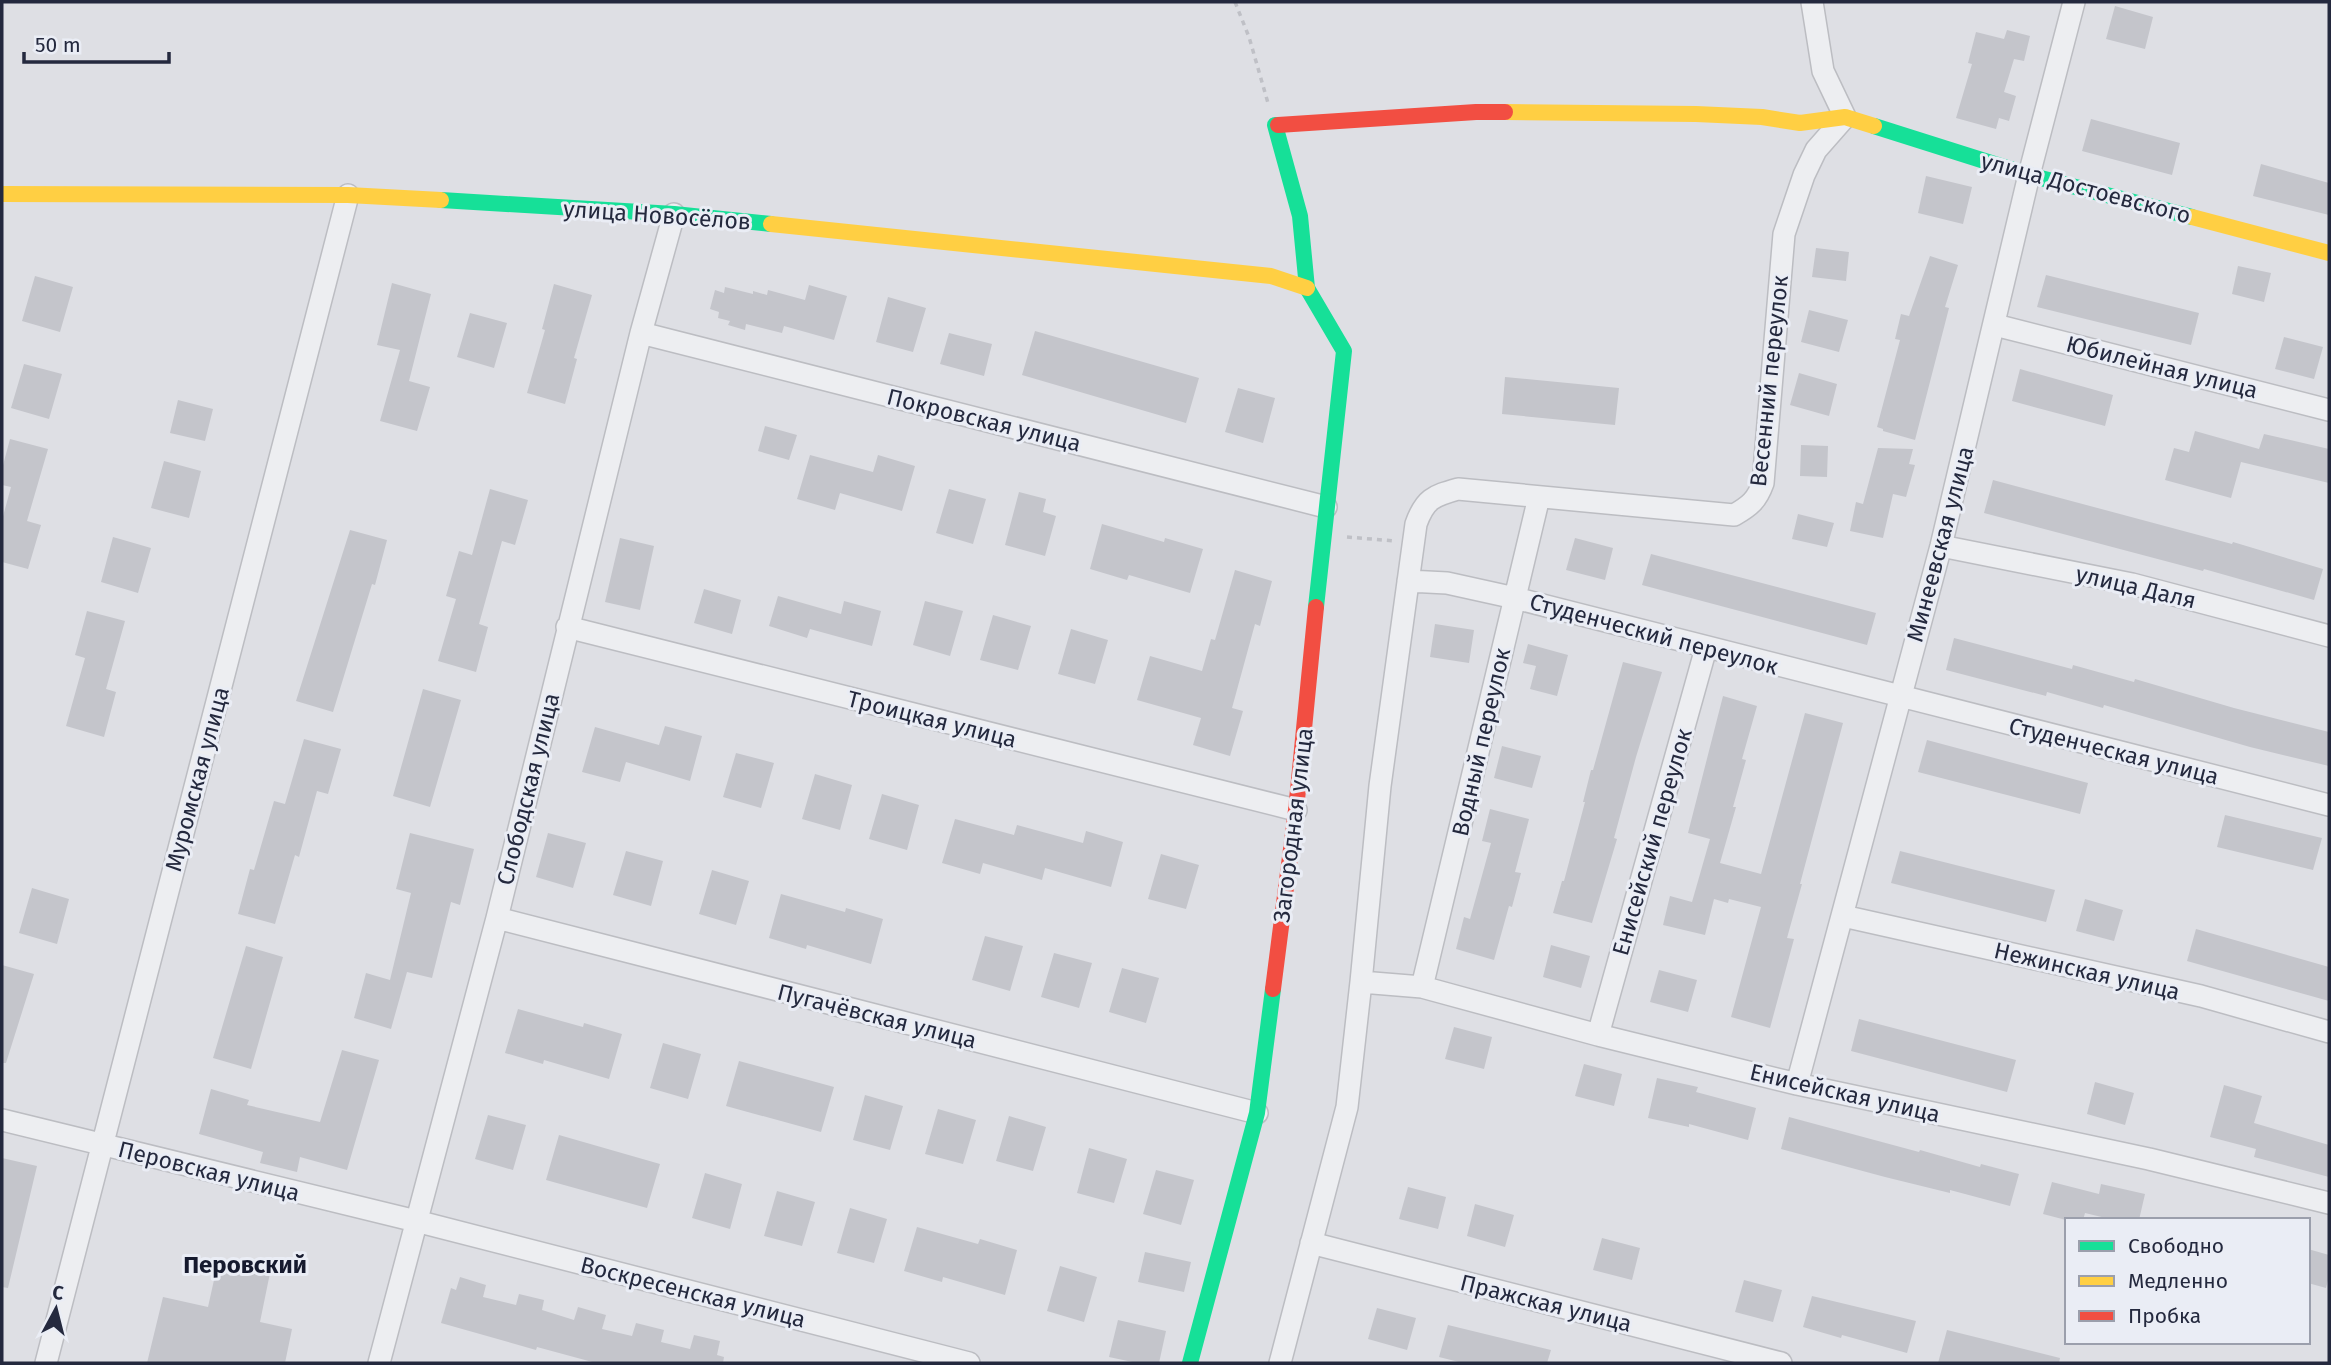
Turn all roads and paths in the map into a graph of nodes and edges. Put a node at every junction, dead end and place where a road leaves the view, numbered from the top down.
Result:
1 (1235, 2) edge
2 (1812, 2) edge
3 (2074, 2) edge
4 (1844, 117) junction
5 (1275, 125) junction
6 (2029, 175) junction
7 (348, 195) junction
8 (3, 200) edge
9 (674, 214) junction
10 (2329, 253) edge
11 (1307, 288) junction
12 (1995, 325) junction
13 (641, 333) junction
14 (2329, 410) edge
15 (1539, 497) junction
16 (1326, 508) junction
17 (1324, 536) junction
18 (1413, 543) junction
19 (1941, 546) junction
20 (1408, 581) junction
21 (1515, 598) junction
22 (568, 627) junction
23 (2329, 636) edge
24 (1706, 648) junction
25 (1899, 697) junction
26 (2329, 805) edge
27 (1296, 810) junction
28 (1843, 916) junction
29 (497, 918) junction
30 (1362, 982) junction
31 (1422, 987) junction
32 (2329, 1032) edge
33 (1598, 1035) junction
34 (1797, 1084) junction
35 (1257, 1113) junction
36 (2, 1120) edge
37 (102, 1144) junction
38 (2329, 1203) edge
39 (416, 1221) junction
40 (1311, 1243) junction
41 (46, 1363) edge
42 (379, 1363) edge
43 (969, 1363) edge
44 (1190, 1363) edge
45 (1280, 1363) edge
46 (1781, 1363) edge

1 - 5 path
2 - 4 street
3 - 6 street, Минеевская улица
4 - 5 street
4 - 6 street, улица Достоевского
4 - 15 street, Весенний переулок
5 - 11 street
6 - 10 street, улица Достоевского
6 - 12 street, Минеевская улица
7 - 8 street, улица Новосёлов
7 - 9 street, улица Новосёлов
7 - 37 street, Муромская улица
9 - 11 street, улица Новосёлов
9 - 13 street, Слободская улица
11 - 16 street, Загородная улица
12 - 14 street, Юбилейная улица
12 - 19 street, Минеевская улица
13 - 16 street, Покровская улица
13 - 22 street, Слободская улица
15 - 18 street, Весенний переулок
15 - 21 street, Водный переулок
16 - 17 street, Загородная улица
17 - 18 path
17 - 27 street, Загородная улица
18 - 20 street
19 - 23 street, улица Даля
19 - 25 street, Минеевская улица
20 - 21 street, Студенческий переулок
20 - 30 street
21 - 24 street, Студенческий переулок
21 - 31 street, Водный переулок
22 - 27 street, Троицкая улица
22 - 29 street, Слободская улица
24 - 25 street, Студенческий переулок
24 - 33 street, Енисейский переулок
25 - 26 street, Студенческая улица
25 - 28 street, Минеевская улица
27 - 35 street, Загородная улица
28 - 32 street, Нежинская улица
28 - 34 street, Минеевская улица
29 - 35 street, Пугачёвская улица
29 - 39 street, Слободская улица
30 - 31 street, Енисейская улица
30 - 40 street
31 - 33 street, Енисейская улица
33 - 34 street, Енисейская улица
34 - 38 street, Енисейская улица
35 - 44 street, Загородная улица
36 - 37 street, Перовская улица
37 - 39 street, Перовская улица
37 - 41 street, Муромская улица
39 - 42 street, Слободская улица
39 - 43 street, Воскресенская улица
40 - 45 street
40 - 46 street, Пражская улица

